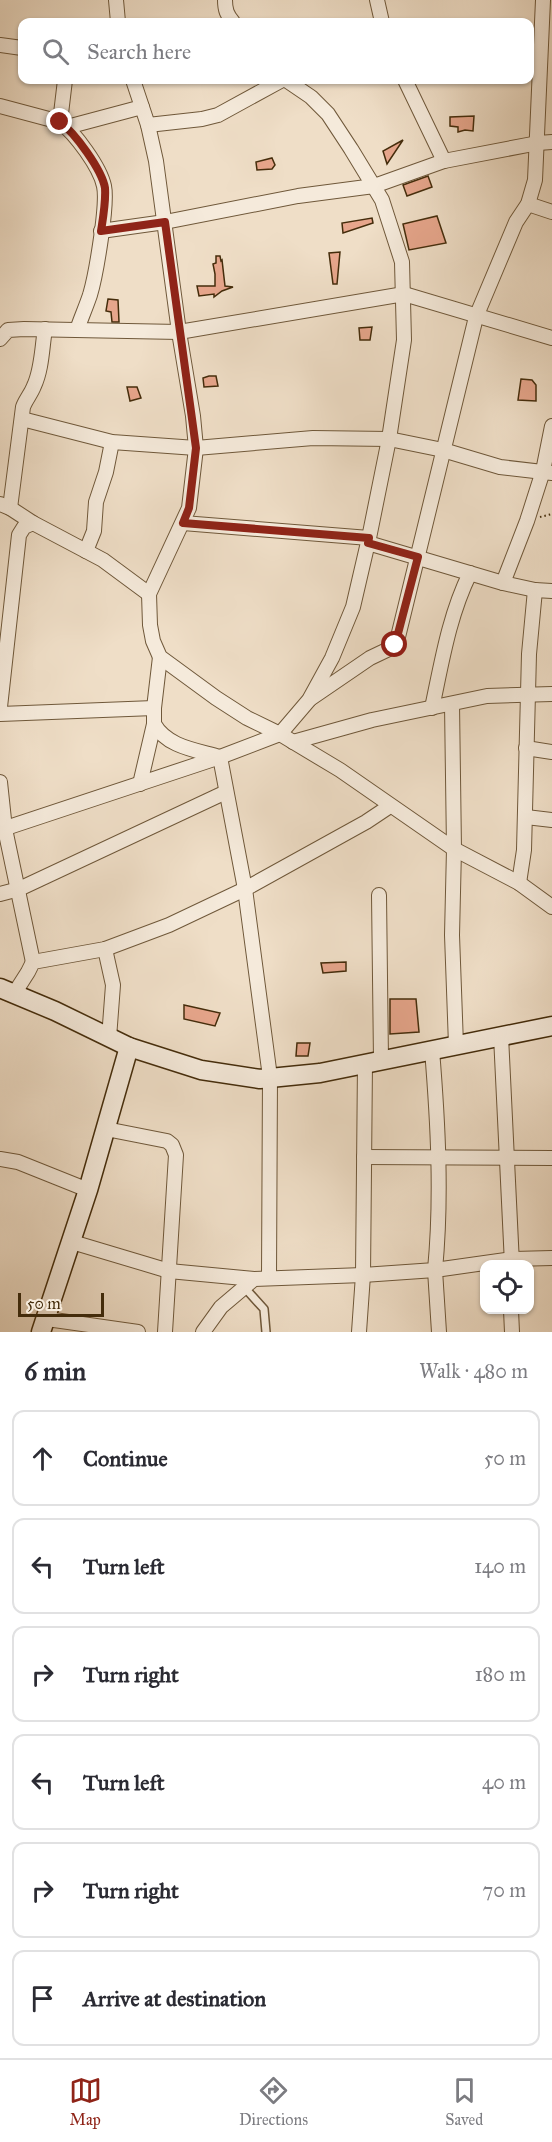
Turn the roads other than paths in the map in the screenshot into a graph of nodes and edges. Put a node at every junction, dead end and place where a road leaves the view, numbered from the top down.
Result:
1 (116, 0) edge
2 (225, 0) edge
3 (377, 0) edge
4 (546, 4) edge
5 (118, 18) edge
6 (230, 18) edge
7 (379, 18) edge
8 (0, 45) edge
9 (18, 47) edge
10 (65, 84) edge
11 (134, 84) edge
12 (276, 84) edge
13 (290, 84) edge
14 (407, 84) edge
15 (0, 106) edge
16 (142, 107) junction
17 (64, 124) junction
18 (148, 125) junction
19 (545, 143) edge
20 (444, 161) junction
21 (374, 186) junction
22 (528, 204) junction
23 (552, 212) edge
24 (165, 222) junction
25 (101, 231) junction
26 (404, 294) junction
27 (476, 317) junction
28 (45, 329) junction
29 (77, 330) junction
30 (179, 332) junction
31 (552, 338) edge
32 (0, 339) edge
33 (22, 420) junction
34 (552, 426) edge
35 (388, 439) junction
36 (112, 442) junction
37 (196, 448) junction
38 (443, 450) junction
39 (547, 472) edge
40 (5, 506) edge
41 (183, 523) junction
42 (33, 524) junction
43 (369, 540) junction
44 (86, 551) junction
45 (418, 557) junction
46 (470, 573) junction
47 (503, 583) junction
48 (535, 590) junction
49 (552, 591) edge
50 (149, 594) junction
51 (160, 657) junction
52 (552, 694) edge
53 (528, 695) junction
54 (309, 700) junction
55 (452, 704) junction
56 (0, 707) edge
57 (154, 708) junction
58 (432, 708) junction
59 (0, 714) edge
60 (154, 724) junction
61 (280, 734) junction
62 (293, 742) junction
63 (526, 748) junction
64 (552, 752) edge
65 (220, 757) junction
66 (0, 782) edge
67 (140, 784) junction
68 (226, 792) junction
69 (390, 806) junction
70 (526, 817) junction
71 (552, 820) edge
72 (3, 830) edge
73 (454, 849) junction
74 (519, 883) junction
75 (245, 888) junction
76 (19, 889) junction
77 (0, 894) edge
78 (379, 895) dead end
79 (552, 907) edge
80 (105, 949) junction
81 (33, 963) junction
82 (7, 991) edge
83 (552, 1026) edge
84 (501, 1036) junction
85 (109, 1038) junction
86 (456, 1045) junction
87 (129, 1047) junction
88 (432, 1050) junction
89 (373, 1062) junction
90 (270, 1077) junction
91 (106, 1129) junction
92 (364, 1157) junction
93 (438, 1157) junction
94 (508, 1158) junction
95 (552, 1158) edge
96 (0, 1160) edge
97 (88, 1190) junction
98 (72, 1242) junction
99 (552, 1257) edge
100 (512, 1260) edge
101 (528, 1260) edge
102 (480, 1265) edge
103 (169, 1270) junction
104 (435, 1270) junction
105 (363, 1275) junction
106 (269, 1277) junction
107 (249, 1283) junction
108 (511, 1314) edge
109 (44, 1325) edge
110 (138, 1332) edge
111 (165, 1332) edge
112 (203, 1332) edge
113 (266, 1332) edge
114 (359, 1332) edge
115 (439, 1332) edge
116 (512, 1332) edge

1 - 5 street
2 - 6 street
3 - 7 street
4 - 19 street
8 - 9 street
10 - 17 street
11 - 16 street
12 - 18 street
13 - 21 street
14 - 20 street
15 - 17 street
16 - 17 street
16 - 18 street
17 - 25 street
18 - 24 street
19 - 20 street
19 - 22 street
20 - 21 street
21 - 24 street
21 - 26 street
22 - 23 street
22 - 27 street
24 - 25 street
24 - 30 street
25 - 29 street
26 - 27 street
26 - 30 street
26 - 35 street
27 - 31 street
27 - 38 street
28 - 29 street
28 - 32 street
28 - 33 street
29 - 30 street
30 - 37 street
33 - 36 street
33 - 40 street
34 - 39 street
35 - 37 street
35 - 38 street
35 - 43 street
36 - 37 street
36 - 44 street
37 - 41 street
38 - 39 street
38 - 45 street
39 - 47 street
40 - 42 street
41 - 43 street
41 - 50 street
42 - 44 street
42 - 56 street
43 - 45 street
43 - 54 street
44 - 50 street
45 - 46 street
45 - 54 street
46 - 47 street
46 - 58 street
47 - 48 street
48 - 49 street
48 - 53 street
50 - 51 street
51 - 57 street
51 - 61 street
52 - 53 street
53 - 55 street
53 - 63 street
54 - 61 street
55 - 58 street
55 - 73 street
57 - 59 street
57 - 60 street
58 - 62 street
60 - 65 street
60 - 67 street
61 - 62 street
61 - 65 street
62 - 69 street
63 - 64 street
63 - 70 street
65 - 67 street
65 - 68 street
66 - 72 street
67 - 72 street
68 - 75 street
68 - 76 street
69 - 73 street
69 - 75 street
70 - 71 street
70 - 74 street
72 - 76 street
73 - 74 street
73 - 86 street
74 - 79 street
75 - 80 street
75 - 90 street
76 - 77 street
76 - 81 street
78 - 89 street
80 - 81 street
80 - 85 street
81 - 82 street
82 - 85 main road
83 - 84 main road
84 - 86 main road
84 - 94 street
85 - 87 main road
86 - 88 main road
87 - 90 main road
87 - 91 main road
88 - 89 main road
88 - 93 street
89 - 90 main road
89 - 92 street
90 - 106 street
91 - 97 main road
91 - 103 street
92 - 93 street
92 - 105 street
93 - 94 street
93 - 104 street
94 - 95 street
94 - 100 street
96 - 97 street
97 - 98 main road
98 - 103 street
98 - 109 main road
99 - 101 street
102 - 104 street
103 - 107 street
103 - 111 street
104 - 105 street
104 - 115 street
105 - 106 street
105 - 114 street
106 - 107 street
107 - 112 street
107 - 113 lane
108 - 116 street
109 - 110 street

